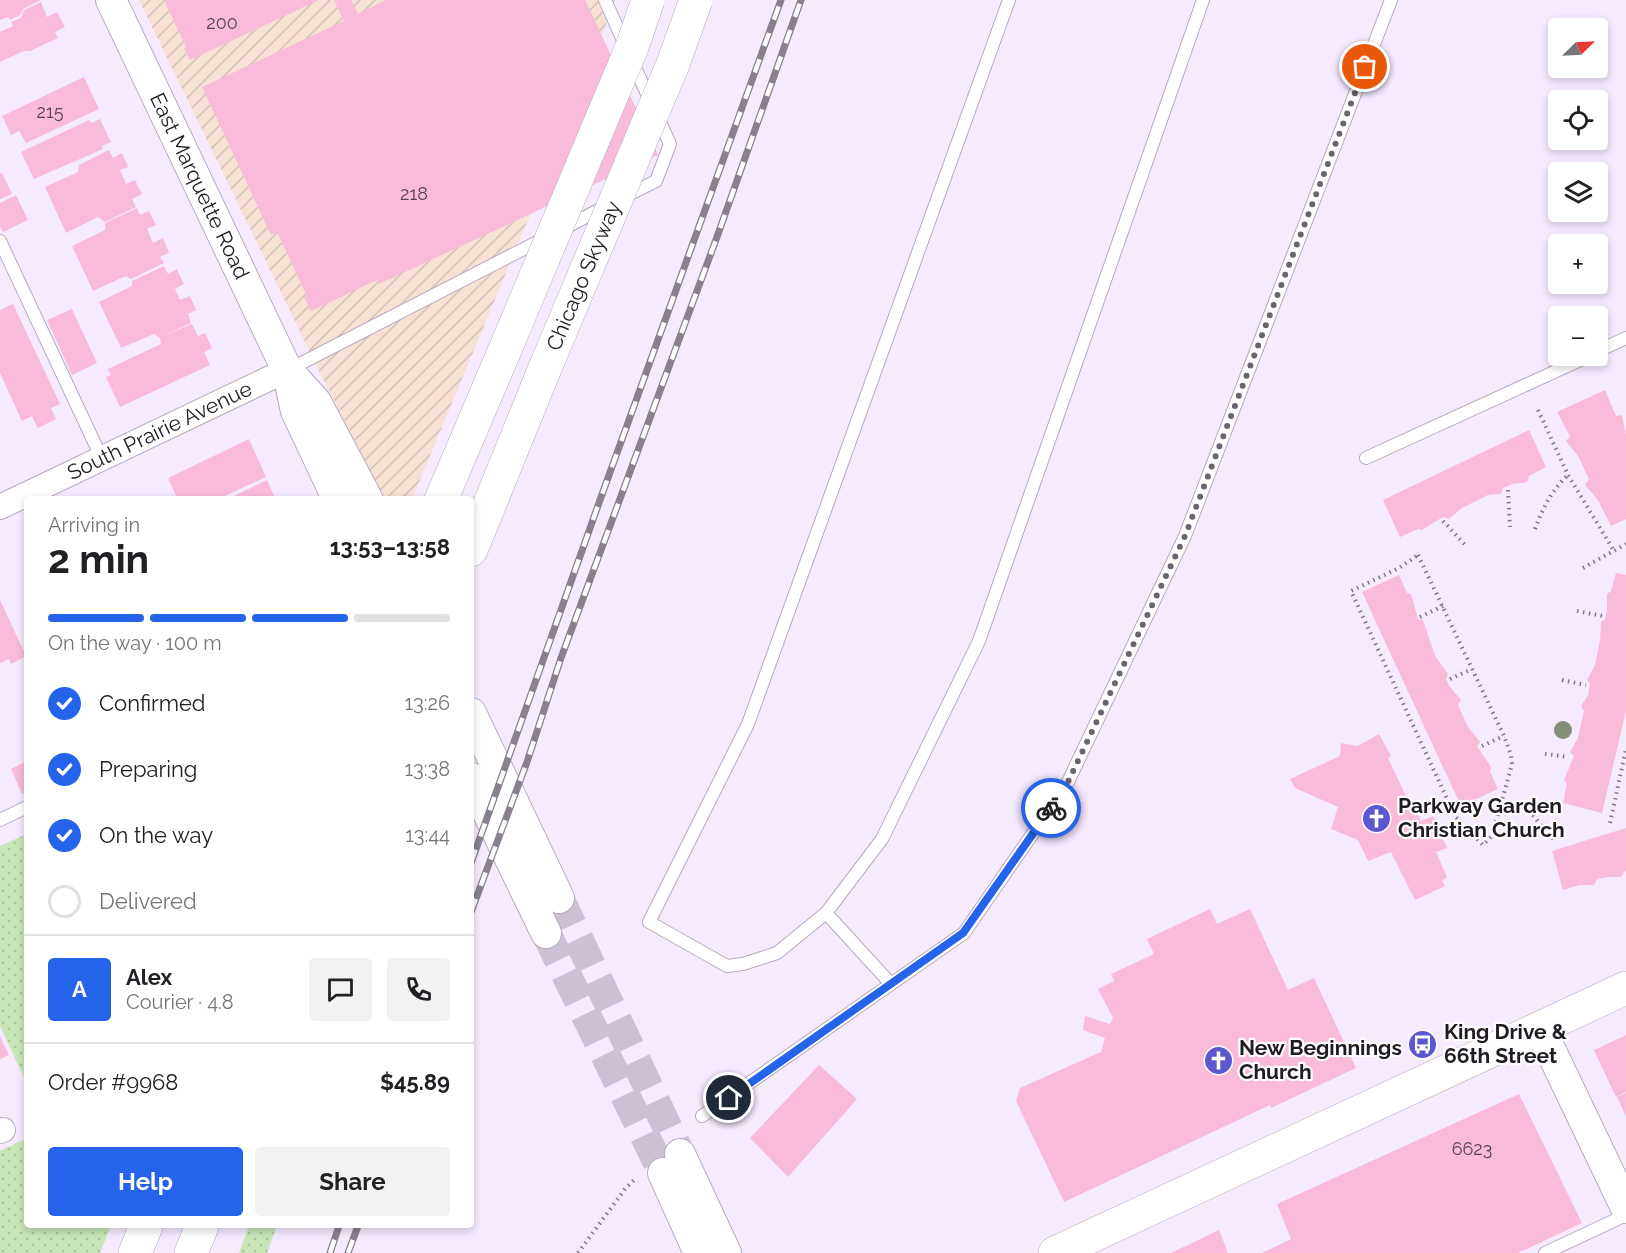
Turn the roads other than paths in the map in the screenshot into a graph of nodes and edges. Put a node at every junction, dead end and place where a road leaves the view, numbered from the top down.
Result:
1 (111, 0) edge
2 (605, 0) edge
3 (648, 0) edge
4 (696, 0) edge
5 (1010, 0) edge
6 (1203, 0) edge
7 (1391, 0) edge
8 (0, 241) edge
9 (1626, 338) edge
10 (1608, 346) edge
11 (1567, 366) edge
12 (287, 370) junction
13 (1366, 458) dead end
14 (102, 459) junction
15 (336, 496) edge
16 (366, 496) edge
17 (443, 496) edge
18 (0, 507) edge
19 (474, 543) edge
20 (474, 719) edge
21 (474, 784) edge
22 (24, 808) edge
23 (0, 820) edge
24 (559, 898) tunnel mouth
25 (826, 913) junction
26 (546, 933) tunnel mouth
27 (891, 984) junction
28 (1626, 988) edge
29 (1540, 1028) junction
30 (702, 1116) dead end
31 (1626, 1208) edge
32 (1626, 1215) edge
33 (145, 1228) edge
34 (201, 1228) edge
35 (135, 1253) edge
36 (191, 1253) edge
37 (699, 1253) edge
38 (726, 1253) edge
39 (1056, 1253) edge
40 (1545, 1253) edge

1 - 12 street, East Marquette Road
2 - 12 lane
3 - 17 main road, Chicago Skyway, bridge
4 - 19 main road, Chicago Skyway, bridge
5 - 25 lane
6 - 25 lane
7 - 27 lane
8 - 14 lane
9 - 10 lane
11 - 13 lane
12 - 14 street, South Prairie Avenue
12 - 15 street, East Marquette Road
12 - 16 street, East Marquette Road
14 - 18 street, South Prairie Avenue
20 - 24 street
21 - 26 street
22 - 23 lane
25 - 27 lane
27 - 30 lane
28 - 29 main road
29 - 31 street
29 - 39 main road
32 - 40 lane
33 - 35 main road
34 - 36 main road
37 - 38 street

